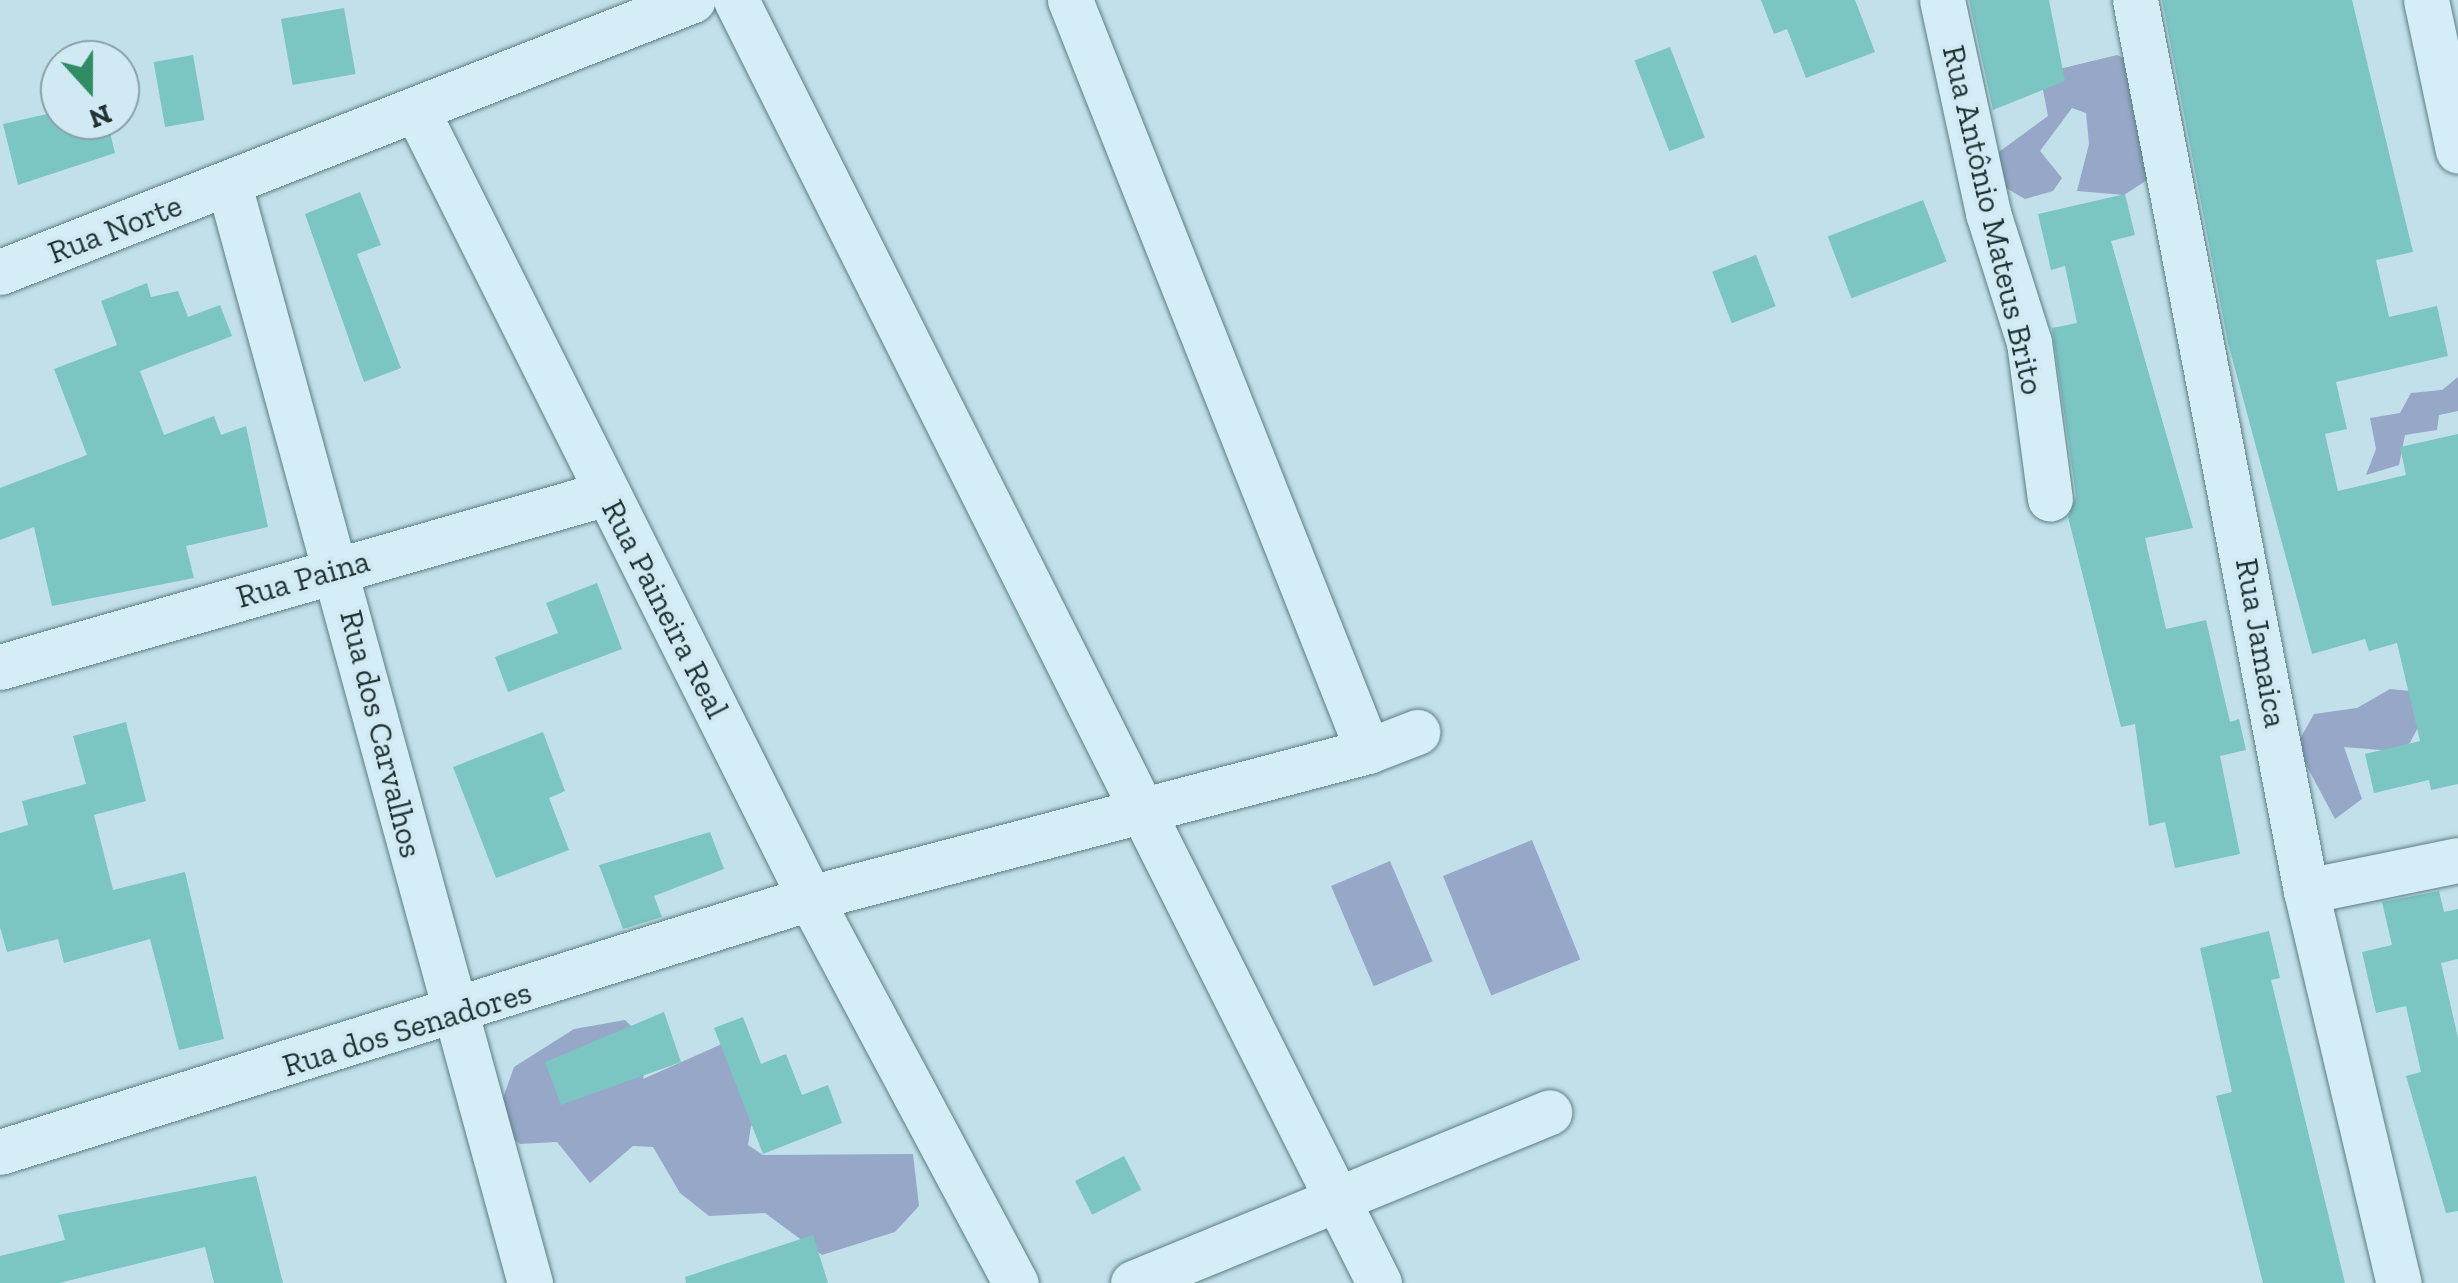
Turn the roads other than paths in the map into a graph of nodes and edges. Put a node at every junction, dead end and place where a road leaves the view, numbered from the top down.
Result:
1 (694, 0) edge
2 (736, 0) edge
3 (1942, 0) edge
4 (2134, 0) edge
5 (2426, 0) edge
6 (1074, 1) edge
7 (416, 109) junction
8 (2458, 151) edge
9 (229, 186) junction
10 (0, 272) edge
11 (607, 493) junction
12 (2050, 499) dead end
13 (338, 569) junction
14 (0, 667) edge
15 (1417, 732) dead end
16 (1368, 751) junction
17 (1136, 813) junction
18 (2458, 860) edge
19 (2306, 891) junction
20 (810, 898) junction
21 (453, 1017) junction
22 (1549, 1112) dead end
23 (0, 1152) edge
24 (1337, 1202) junction
25 (530, 1283) edge
26 (1016, 1283) edge
27 (1133, 1283) edge
28 (1378, 1283) edge
29 (2399, 1283) edge

1 - 7 street
2 - 17 street
3 - 12 street, Rua Antônio Mateus Brito
4 - 19 street, Rua Jamaica
5 - 8 street
6 - 16 street
7 - 9 street
7 - 11 street, Rua Paineira Real
9 - 10 street, Rua Norte
9 - 13 street, Rua dos Carvalhos
11 - 13 street, Rua Paina
11 - 20 street, Rua Paineira Real
13 - 14 street, Rua Paina
13 - 21 street, Rua dos Carvalhos
15 - 16 street, Rua dos Senadores
16 - 17 street, Rua dos Senadores
17 - 20 street, Rua dos Senadores
17 - 24 street
18 - 19 street
19 - 29 street, Rua Jamaica
20 - 21 street, Rua dos Senadores
20 - 26 street, Rua Paineira Real
21 - 23 street, Rua dos Senadores
21 - 25 street, Rua dos Carvalhos
22 - 24 street
24 - 27 street
24 - 28 street

